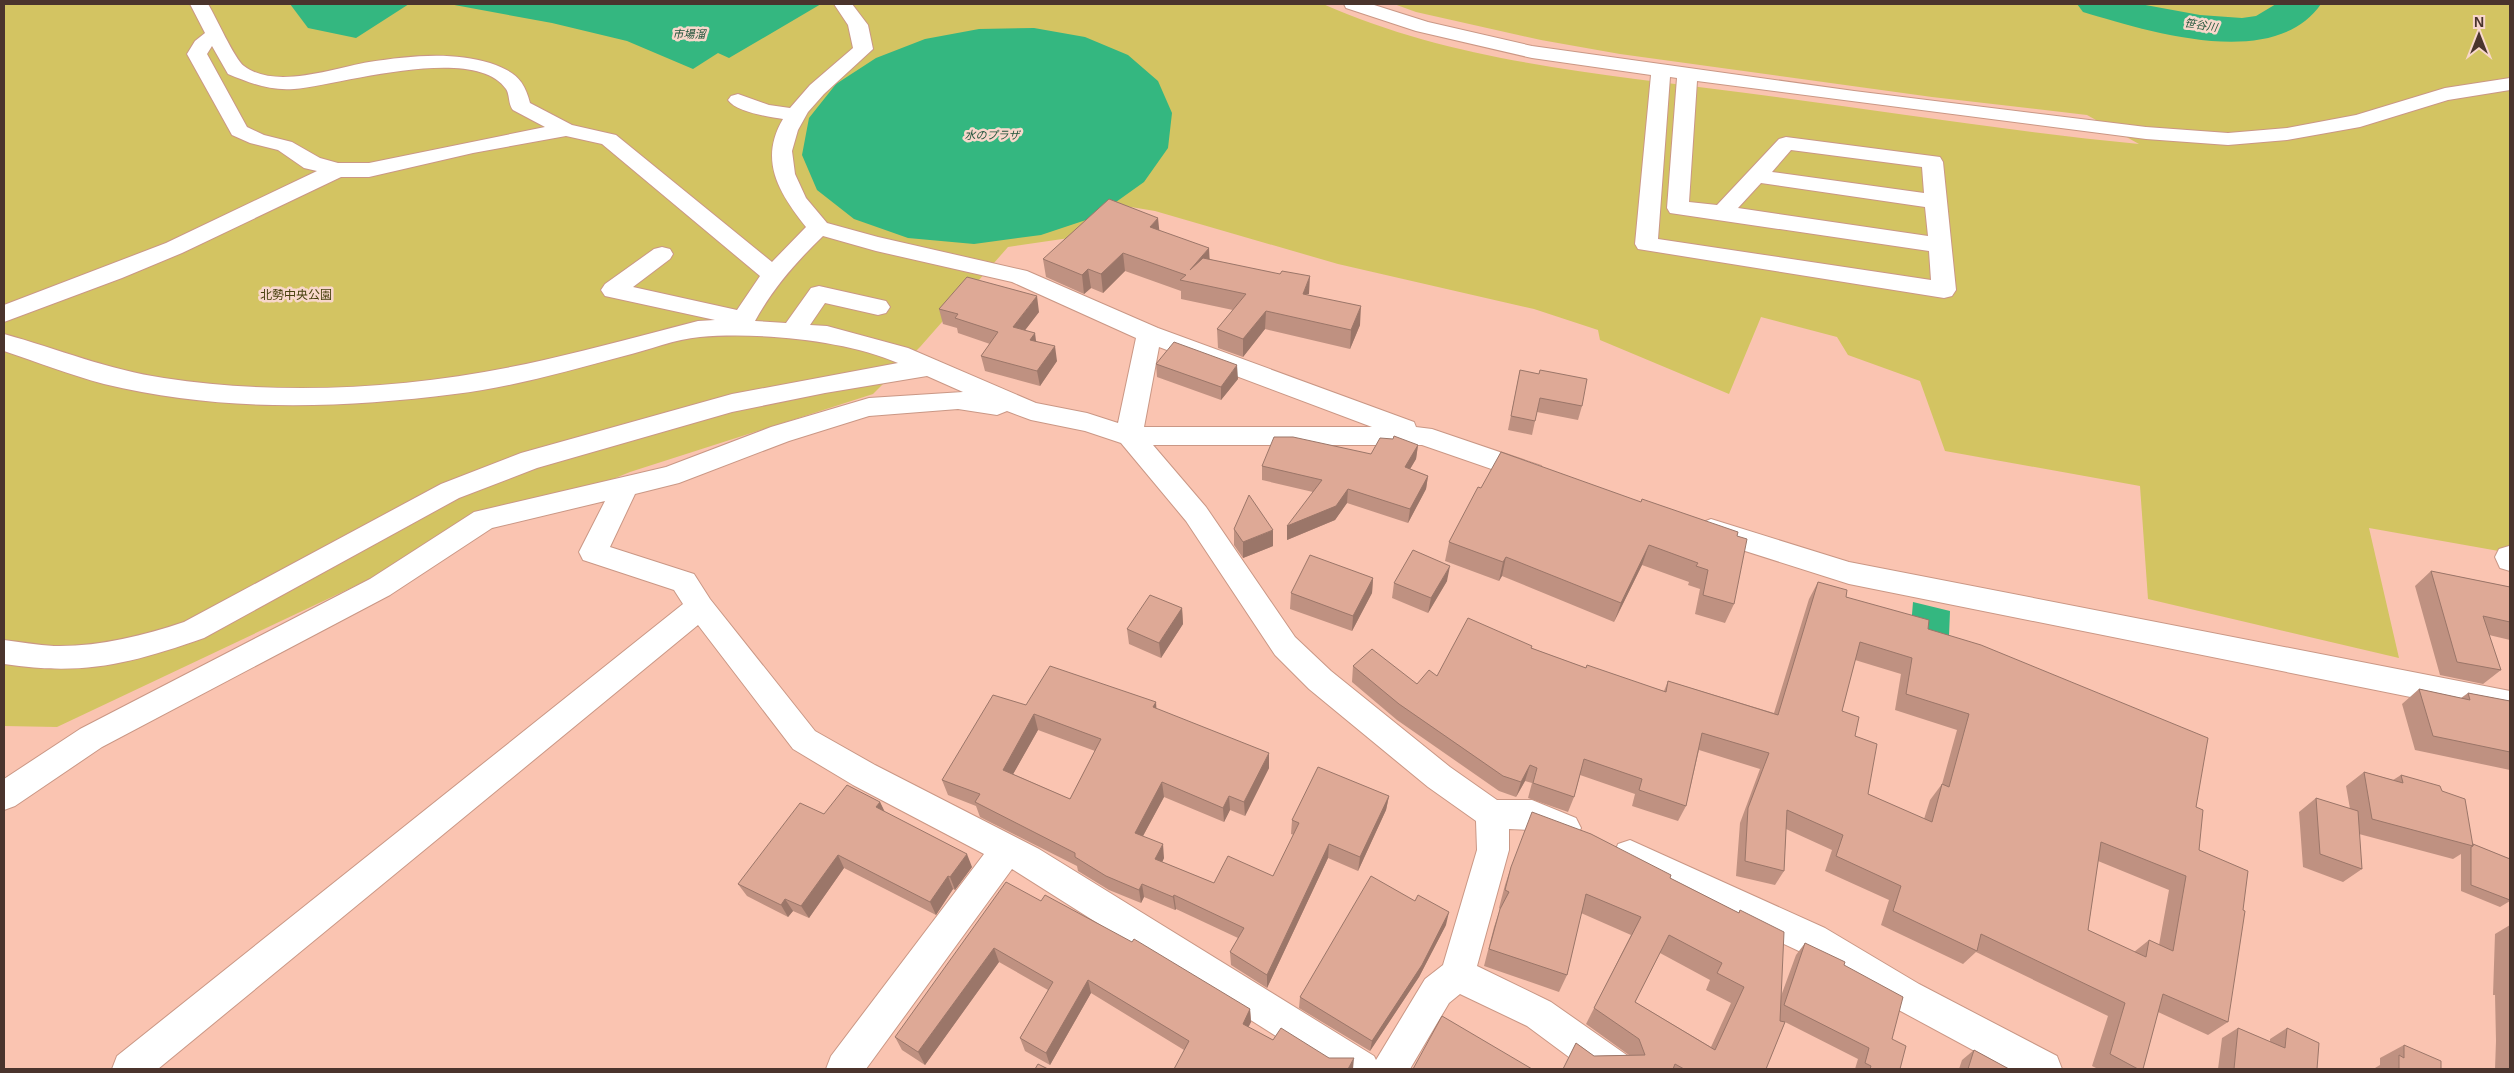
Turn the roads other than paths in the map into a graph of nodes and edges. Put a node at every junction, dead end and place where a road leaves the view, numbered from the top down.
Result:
1 (199, 4) edge
2 (843, 4) edge
3 (1353, 4) edge
4 (215, 34) junction
5 (1661, 71) junction
6 (1686, 75) junction
7 (2510, 84) edge
8 (738, 100) dead end
9 (520, 106) junction
10 (795, 115) junction
11 (566, 130) junction
12 (473, 147) junction
13 (337, 170) junction
14 (1756, 176) junction
15 (1936, 202) junction
16 (1722, 213) junction
17 (819, 228) junction
18 (1940, 245) junction
19 (662, 254) dead end
20 (773, 275) junction
21 (878, 307) dead end
22 (4, 314) edge
23 (739, 328) junction
24 (792, 332) junction
25 (1149, 334) junction
26 (4, 342) edge
27 (932, 367) junction
28 (1031, 411) junction
29 (1130, 436) junction
30 (1423, 436) junction
31 (1558, 481) edge
32 (626, 486) junction
33 (1685, 521) edge
34 (700, 607) junction
35 (4, 652) edge
36 (2510, 704) edge
37 (4, 796) edge
38 (1492, 814) junction
39 (1006, 850) junction
40 (1457, 975) junction
41 (130, 1069) edge
42 (844, 1069) edge
43 (1361, 1069) edge
44 (1390, 1069) edge
45 (1616, 1069) edge
46 (2044, 1069) edge

1 - 4 street
2 - 10 street
3 - 5 street
4 - 9 street
4 - 13 street
5 - 6 street
5 - 18 street
6 - 7 street
6 - 16 street
8 - 10 street
9 - 11 street
9 - 12 street
10 - 17 street
11 - 12 street
11 - 20 street
12 - 13 street
13 - 22 street
14 - 15 street
14 - 15 street
14 - 16 street
15 - 18 street
16 - 18 street
17 - 20 street
17 - 25 street
19 - 23 street
20 - 23 street
21 - 24 street
23 - 24 street
23 - 26 street
24 - 27 street
25 - 29 street
25 - 30 street
27 - 28 street
27 - 35 street
28 - 29 street
28 - 32 street
29 - 30 street
29 - 38 street
30 - 31 street
32 - 34 street
32 - 37 street
33 - 36 street
34 - 39 street
34 - 41 street
38 - 40 street
38 - 46 street
39 - 42 street
39 - 43 street
40 - 44 street
40 - 45 street

